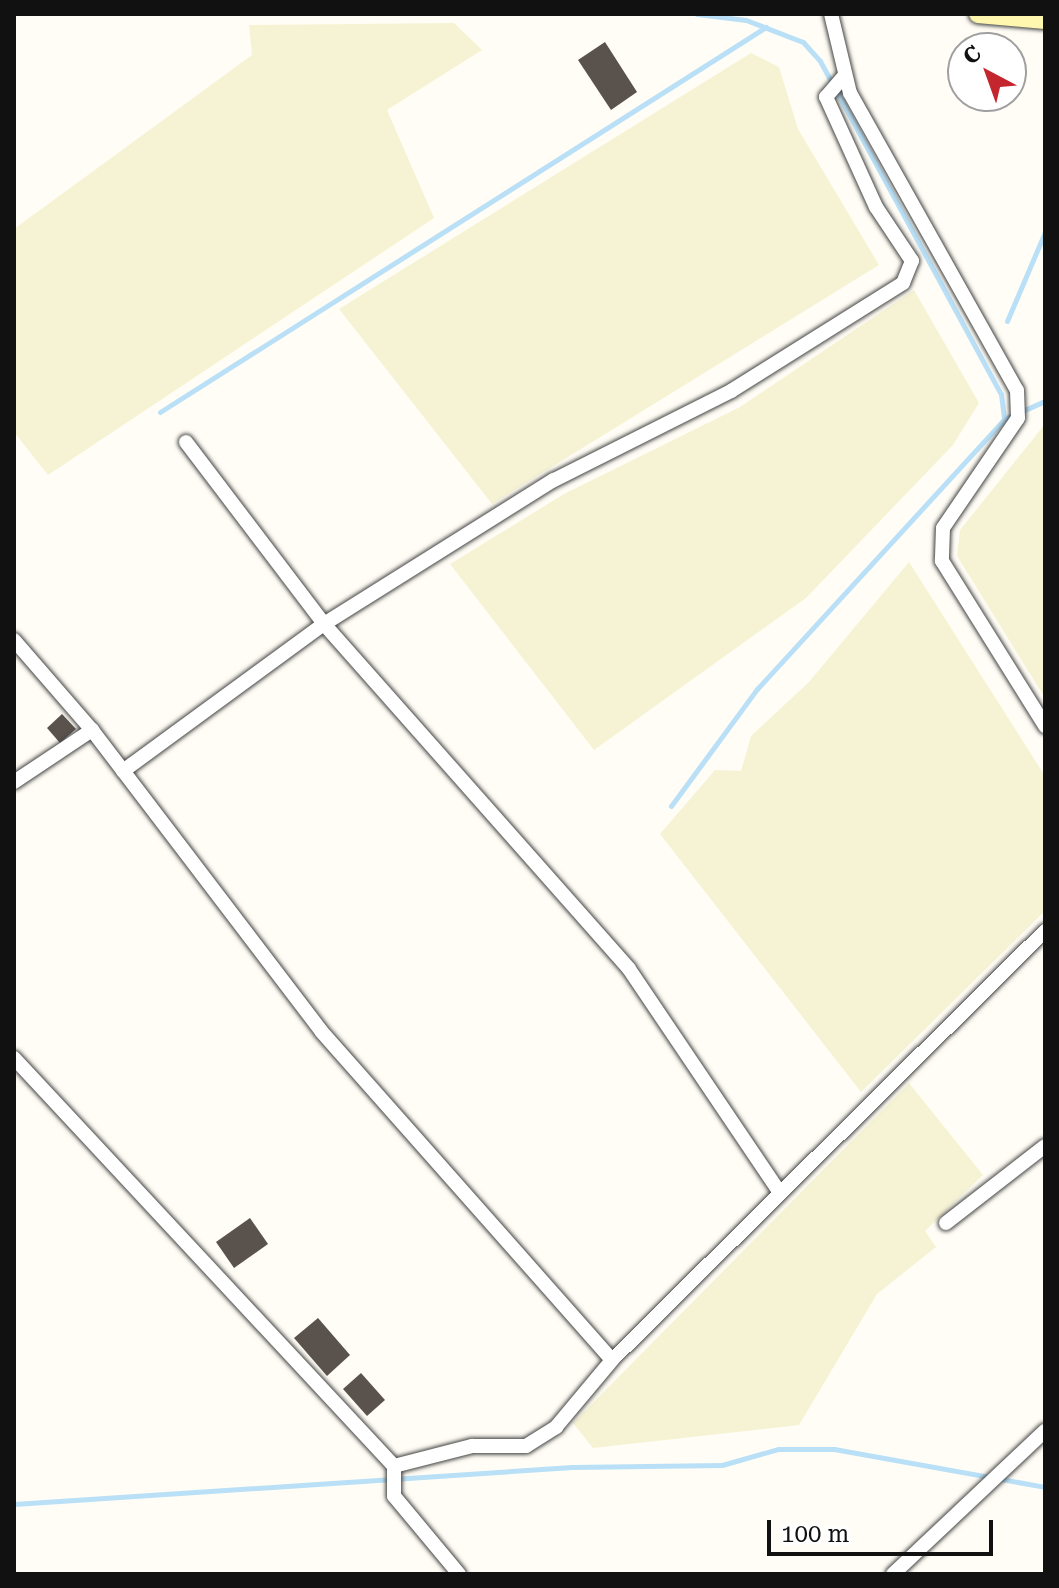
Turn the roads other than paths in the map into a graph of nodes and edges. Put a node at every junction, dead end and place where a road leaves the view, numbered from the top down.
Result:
1 (831, 14) edge
2 (978, 14) edge
3 (1045, 20) edge
4 (844, 76) junction
5 (186, 442) dead end
6 (324, 624) junction
7 (14, 640) edge
8 (1045, 726) edge
9 (92, 730) junction
10 (123, 771) junction
11 (14, 782) edge
12 (1045, 931) edge
13 (14, 1058) edge
14 (1045, 1146) edge
15 (780, 1193) junction
16 (946, 1223) dead end
17 (612, 1360) junction
18 (1045, 1431) edge
19 (394, 1466) junction
20 (459, 1574) edge
21 (893, 1574) edge

1 - 4 street
2 - 3 street
4 - 6 street
4 - 8 street
5 - 6 street
6 - 10 street
6 - 15 street
7 - 9 street
9 - 10 street
9 - 11 street
10 - 17 street
12 - 15 street
13 - 19 street
14 - 16 street
15 - 17 street
17 - 19 street
18 - 21 street
19 - 20 street

